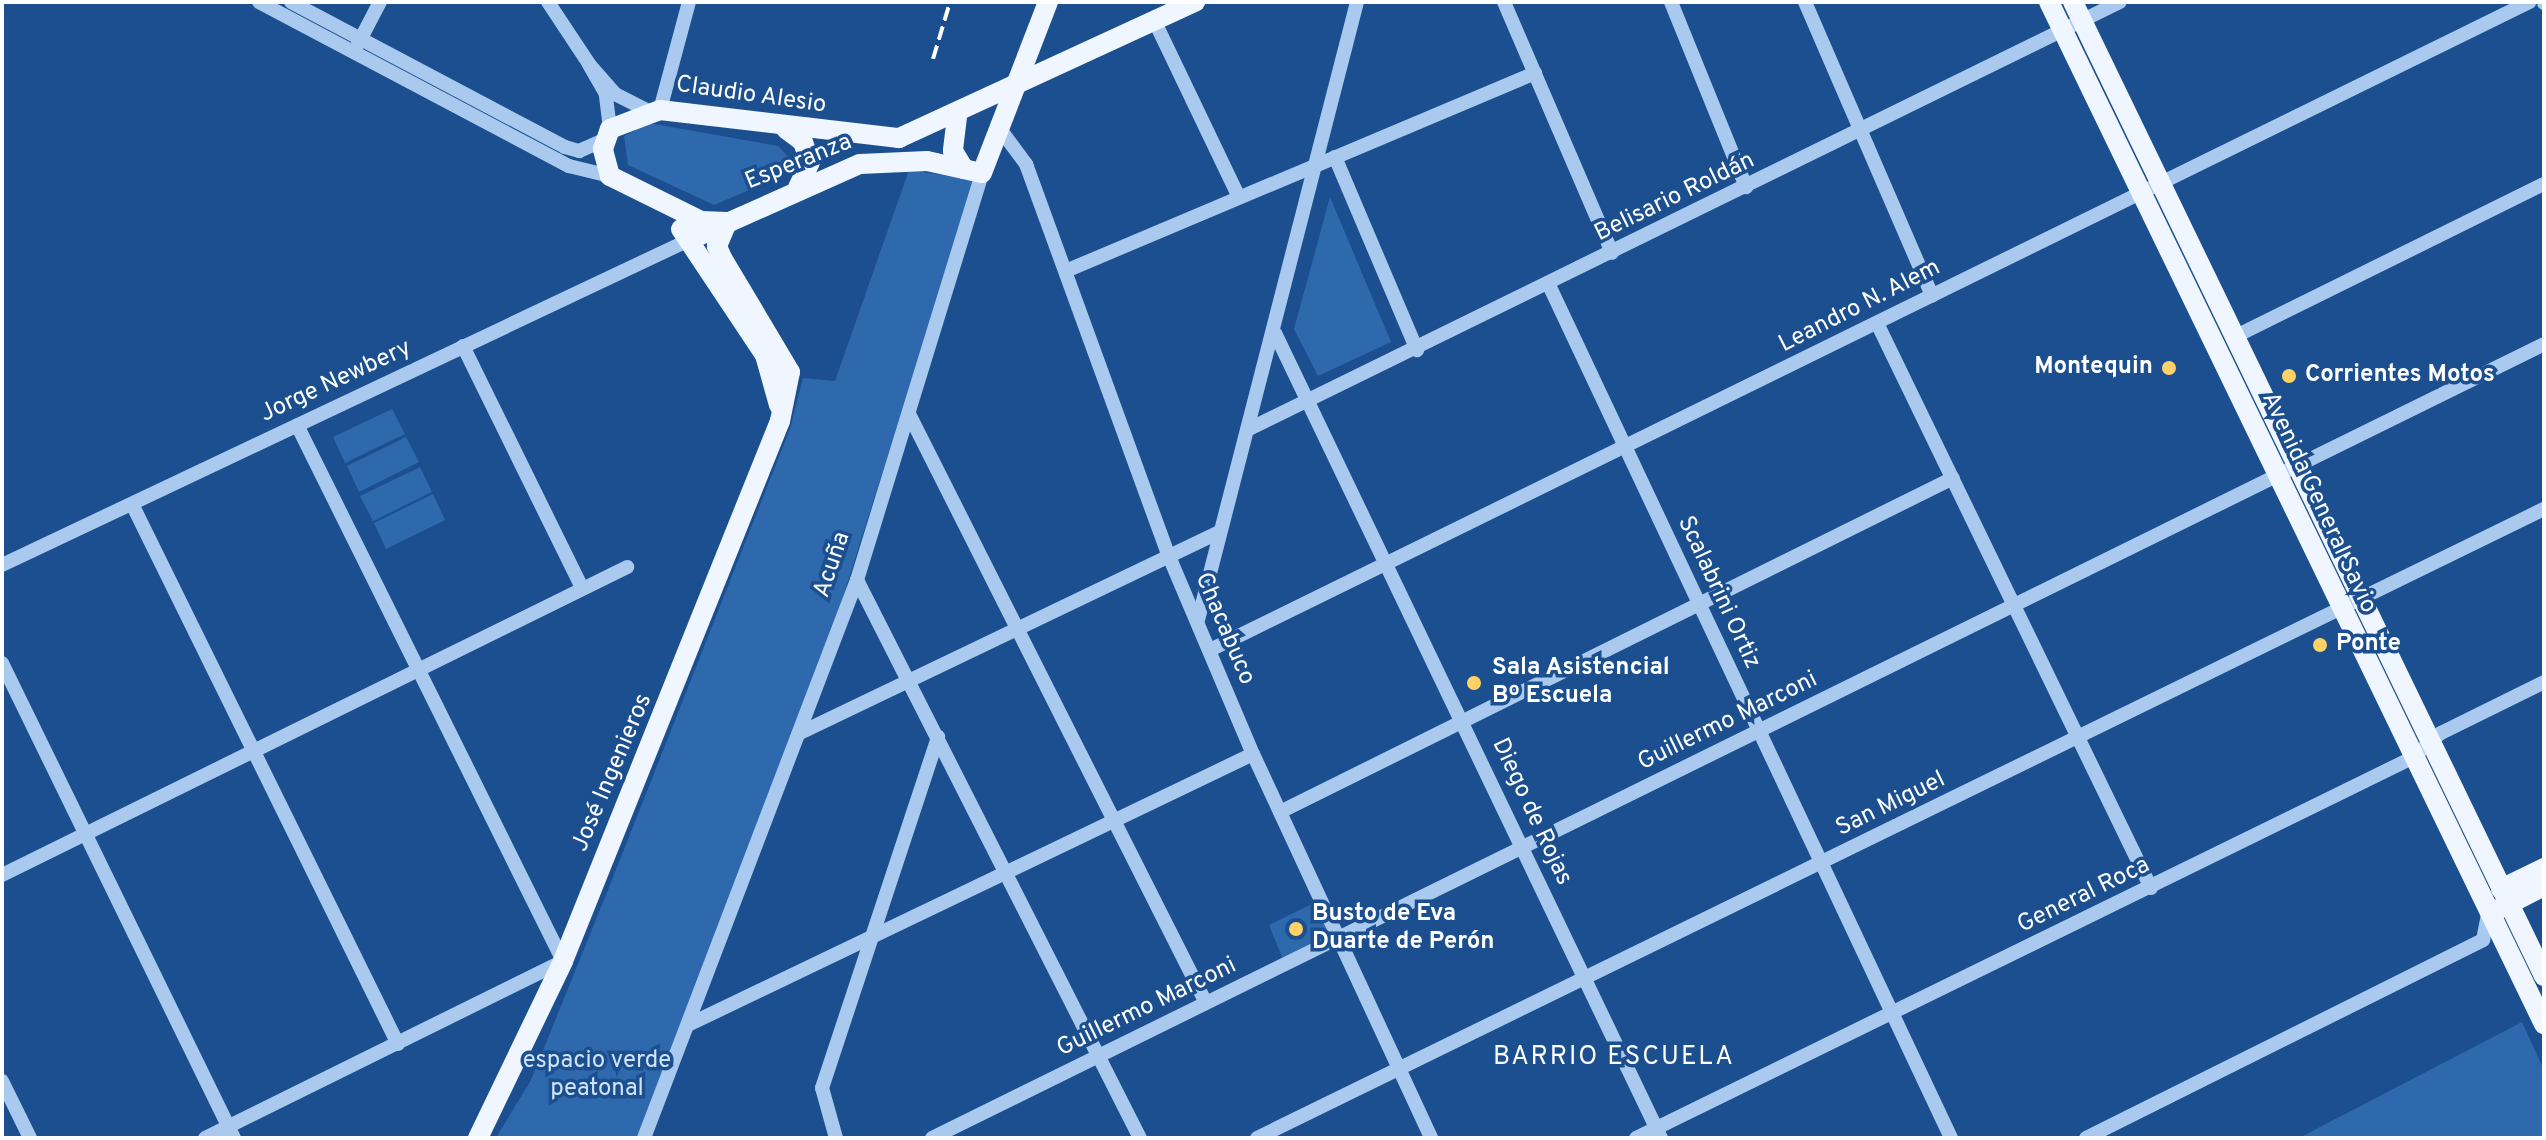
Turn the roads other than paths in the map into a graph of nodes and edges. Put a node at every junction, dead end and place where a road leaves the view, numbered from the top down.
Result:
1 (259, 2) edge
2 (291, 2) edge
3 (380, 2) edge
4 (548, 2) edge
5 (689, 2) edge
6 (1040, 2) edge
7 (1048, 2) edge
8 (1195, 2) edge
9 (1357, 2) edge
10 (1504, 2) edge
11 (1671, 2) edge
12 (1805, 2) edge
13 (2049, 2) edge
14 (2073, 2) edge
15 (2120, 2) edge
16 (2529, 2) edge
17 (2082, 21) junction
18 (1155, 22) junction
19 (2063, 30) junction
20 (357, 45) junction
21 (589, 64) junction
22 (1535, 73) junction
23 (1019, 84) junction
24 (991, 99) junction
25 (655, 110) junction
26 (963, 113) junction
27 (785, 129) junction
28 (1000, 129) junction
29 (1861, 130) junction
30 (608, 134) junction
31 (1335, 157) junction
32 (1315, 165) junction
33 (973, 171) junction
34 (610, 176) junction
35 (2544, 184) edge
36 (1746, 187) junction
37 (798, 188) junction
38 (2150, 188) junction
39 (1239, 197) junction
40 (650, 198) junction
41 (727, 222) junction
42 (689, 240) junction
43 (1612, 253) junction
44 (1068, 270) junction
45 (1548, 283) junction
46 (1932, 296) junction
47 (1877, 323) junction
48 (1275, 333) junction
49 (2234, 337) junction
50 (2544, 344) edge
51 (463, 346) junction
52 (1417, 350) junction
53 (1311, 401) junction
54 (910, 416) junction
55 (780, 421) junction
56 (297, 425) junction
57 (1247, 430) junction
58 (1626, 450) junction
59 (2296, 467) junction
60 (2277, 477) junction
61 (1953, 478) junction
62 (132, 504) junction
63 (2544, 509) edge
64 (1220, 532) junction
65 (1168, 554) junction
66 (2, 565) edge
67 (1385, 565) junction
68 (627, 567) dead end
69 (857, 580) junction
70 (582, 588) junction
71 (2361, 602) junction
72 (1699, 604) junction
73 (2012, 607) junction
74 (2341, 612) junction
75 (1198, 620) junction
76 (1017, 628) junction
77 (1210, 650) junction
78 (2, 663) edge
79 (419, 669) junction
80 (908, 680) junction
81 (2544, 682) edge
82 (1464, 721) junction
83 (1759, 731) junction
84 (800, 733) junction
85 (938, 737) junction
86 (2078, 739) junction
87 (2429, 740) junction
88 (252, 751) junction
89 (1253, 754) junction
90 (2412, 758) junction
91 (1280, 812) junction
92 (1113, 820) junction
93 (87, 833) junction
94 (1522, 848) junction
95 (1821, 864) junction
96 (2544, 868) edge
97 (1008, 871) junction
98 (2, 875) edge
99 (2544, 886) edge
100 (2151, 888) junction
101 (2504, 897) junction
102 (2488, 914) junction
103 (1338, 938) junction
104 (866, 943) junction
105 (563, 961) junction
106 (2544, 976) edge
107 (1585, 979) junction
108 (1206, 1003) junction
109 (1892, 1013) junction
110 (690, 1024) junction
111 (2544, 1024) edge
112 (398, 1044) junction
113 (1099, 1056) junction
114 (1401, 1068) junction
115 (2, 1081) edge
116 (232, 1132) edge
117 (1659, 1133) edge
118 (30, 1138) edge
119 (205, 1138) edge
120 (478, 1138) edge
121 (644, 1138) edge
122 (836, 1138) edge
123 (932, 1138) edge
124 (1140, 1138) edge
125 (1257, 1138) edge
126 (1431, 1138) edge
127 (1636, 1138) edge
128 (1951, 1138) edge
129 (2086, 1138) edge

1 - 20 street
2 - 20 street
3 - 20 street
4 - 21 street
5 - 25 street
6 - 24 main road
7 - 23 main road, Acuña
8 - 18 main road
9 - 32 street
10 - 22 street
11 - 36 street
12 - 29 street
13 - 19 main road, Avenida General Savio
14 - 17 main road, Avenida General Savio
15 - 17 street, Belisario Roldán
16 - 38 street, Leandro N. Alem
17 - 19 street, Belisario Roldán
17 - 38 main road, Avenida General Savio
18 - 23 main road
18 - 39 street
19 - 29 street, Belisario Roldán
19 - 38 main road, Avenida General Savio
20 - 30 street
20 - 34 street
21 - 25 street
21 - 30 street
22 - 31 street
22 - 43 street
23 - 24 main road
23 - 28 main road, Acuña
24 - 26 main road
25 - 27 main road, Claudio Alesio
25 - 30 main road, Claudio Alesio
26 - 27 main road, Claudio Alesio
26 - 28 main road
26 - 33 main road
27 - 37 main road
28 - 33 main road, Acuña
28 - 44 street, Chacabuco
29 - 36 street, Belisario Roldán
29 - 46 street
30 - 34 main road
31 - 32 street
31 - 52 street
32 - 39 street
32 - 48 street
33 - 37 main road, Esperanza
33 - 54 street, Acuña
34 - 40 main road
35 - 49 street
36 - 43 street, Belisario Roldán
37 - 41 main road, Esperanza
38 - 46 street, Leandro N. Alem
38 - 49 main road, Avenida General Savio
38 - 60 main road, Avenida General Savio
39 - 44 street
40 - 41 main road
40 - 42 main road
41 - 42 main road, Esperanza
41 - 55 main road, José Ingenieros
42 - 51 street, Jorge Newbery
42 - 55 main road
43 - 45 street, Belisario Roldán
44 - 65 street, Chacabuco
45 - 52 street, Belisario Roldán
45 - 58 street, Scalabrini Ortiz
46 - 47 street, Leandro N. Alem
47 - 58 street, Leandro N. Alem
47 - 61 street
48 - 53 street, Diego de Rojas
48 - 57 street
49 - 59 main road, Avenida General Savio
50 - 59 street, Guillermo Marconi
51 - 56 street, Jorge Newbery
51 - 70 street
52 - 53 street, Belisario Roldán
53 - 57 street, Belisario Roldán
53 - 67 street, Diego de Rojas
54 - 69 street, Acuña
54 - 76 street
55 - 105 main road, José Ingenieros
56 - 62 street, Jorge Newbery
56 - 79 street
57 - 64 street
58 - 67 street, Leandro N. Alem
58 - 72 street, Scalabrini Ortiz
59 - 60 street, Guillermo Marconi
59 - 71 main road, Avenida General Savio
60 - 73 street, Guillermo Marconi
60 - 74 main road, Avenida General Savio
61 - 72 street
61 - 73 street
62 - 66 street, Jorge Newbery
62 - 88 street
63 - 71 street, San Miguel
64 - 65 street
64 - 75 street
65 - 75 street, Chacabuco
65 - 76 street
67 - 77 street, Leandro N. Alem
67 - 82 street, Diego de Rojas
68 - 70 street
69 - 80 street
69 - 84 street, Acuña
70 - 79 street
71 - 74 street, San Miguel
71 - 87 main road, Avenida General Savio
72 - 82 street
72 - 83 street, Scalabrini Ortiz
73 - 83 street, Guillermo Marconi
73 - 86 street
74 - 86 street, San Miguel
74 - 90 main road, Avenida General Savio
75 - 77 street, Chacabuco
76 - 80 street
76 - 92 street
77 - 89 street, Chacabuco
78 - 93 street
79 - 88 street
79 - 105 street
80 - 84 street
80 - 85 street
81 - 87 street, General Roca
82 - 91 street
82 - 94 street, Diego de Rojas
83 - 94 street, Guillermo Marconi
83 - 95 street, Scalabrini Ortiz
84 - 110 street, Acuña
85 - 97 street
85 - 104 street
86 - 95 street, San Miguel
86 - 100 street
87 - 90 street, General Roca
87 - 101 main road, Avenida General Savio
88 - 93 street
88 - 112 street
89 - 91 street, Chacabuco
89 - 92 street
90 - 100 street, General Roca
90 - 102 main road, Avenida General Savio
91 - 103 street, Chacabuco
92 - 97 street
92 - 108 street
93 - 98 street
93 - 116 street
94 - 103 street, Guillermo Marconi
94 - 107 street, Diego de Rojas
95 - 107 street, San Miguel
95 - 109 street, Scalabrini Ortiz
96 - 101 main road
97 - 104 street
97 - 113 street
99 - 101 main road
100 - 109 street, General Roca
101 - 102 main road
101 - 106 main road, Avenida General Savio
102 - 111 main road, Avenida General Savio
102 - 129 street
103 - 108 street, Guillermo Marconi
103 - 114 street, Chacabuco
104 - 110 street
104 - 122 street
105 - 112 street
105 - 120 main road, José Ingenieros
107 - 114 street, San Miguel
107 - 117 street, Diego de Rojas
108 - 113 street, Guillermo Marconi
109 - 117 street, General Roca
109 - 128 street, Scalabrini Ortiz
110 - 121 street, Acuña
112 - 116 street
113 - 123 street, Guillermo Marconi
113 - 124 street
114 - 125 street, San Miguel
114 - 126 street, Chacabuco
115 - 118 street
116 - 119 street
117 - 127 street, General Roca

